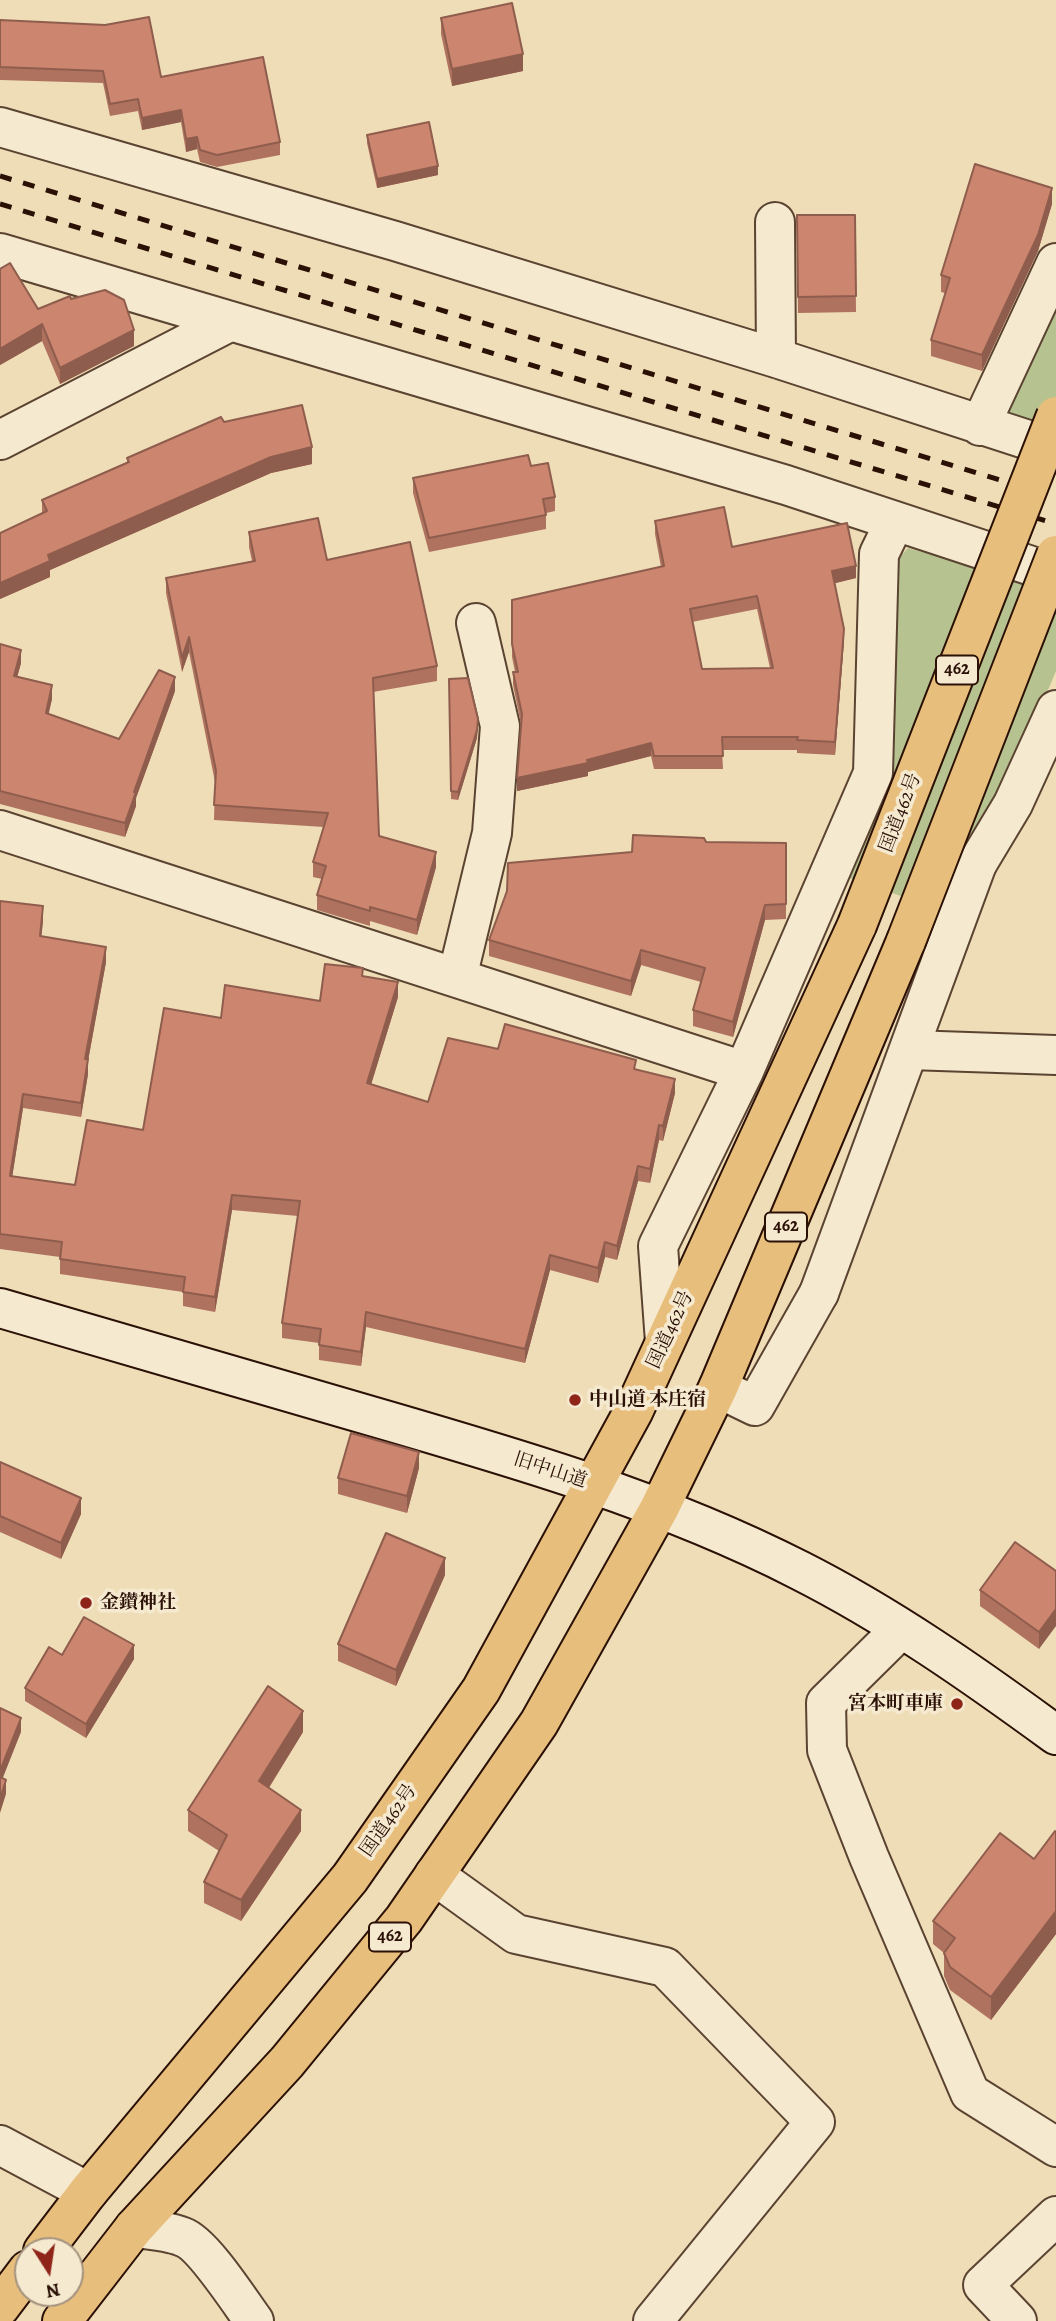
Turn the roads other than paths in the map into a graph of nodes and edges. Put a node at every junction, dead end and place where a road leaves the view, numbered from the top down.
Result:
1 (0, 127) edge
2 (775, 222) dead end
3 (0, 253) edge
4 (1056, 263) edge
5 (231, 321) junction
6 (776, 358) junction
7 (1056, 416) edge
8 (980, 426) junction
9 (0, 440) edge
10 (1056, 449) edge
11 (895, 521) junction
12 (1056, 555) edge
13 (1056, 574) edge
14 (476, 623) dead end
15 (1056, 710) edge
16 (0, 830) edge
17 (457, 978) junction
18 (910, 1050) junction
19 (1056, 1055) edge
20 (744, 1071) junction
21 (0, 1308) edge
22 (665, 1342) junction
23 (718, 1388) junction
24 (594, 1485) junction
25 (659, 1509) junction
26 (901, 1629) junction
27 (1056, 1735) edge
28 (434, 1875) junction
29 (0, 2145) edge
30 (1056, 2147) edge
31 (88, 2192) junction
32 (1056, 2216) edge
33 (135, 2228) junction
34 (54, 2237) edge
35 (14, 2288) edge
36 (0, 2307) edge
37 (62, 2321) edge
38 (254, 2321) edge
39 (653, 2321) edge
40 (1017, 2321) edge

1 - 6 street
2 - 6 street
3 - 5 street
4 - 8 street
5 - 9 street
5 - 11 street
6 - 8 street
7 - 22 highway, 国道462号 / 462, bridge
8 - 10 street
11 - 13 street
11 - 20 street
12 - 23 highway, 462, bridge
14 - 17 street
15 - 18 street
16 - 17 street
17 - 20 street
18 - 19 street
18 - 23 street
20 - 22 street
21 - 24 street, 旧中山道
22 - 24 highway, 国道462号 / 462
23 - 25 highway, 462
24 - 25 street, 旧中山道
24 - 31 highway, 国道462号 / 462
25 - 26 street, 旧中山道
25 - 28 highway, 462
26 - 27 street, 旧中山道
26 - 30 street
28 - 33 highway, 462
28 - 39 street
29 - 31 street
31 - 34 highway, 国道462号 / 462
32 - 40 street
33 - 37 highway, 462
33 - 38 street
35 - 36 highway

